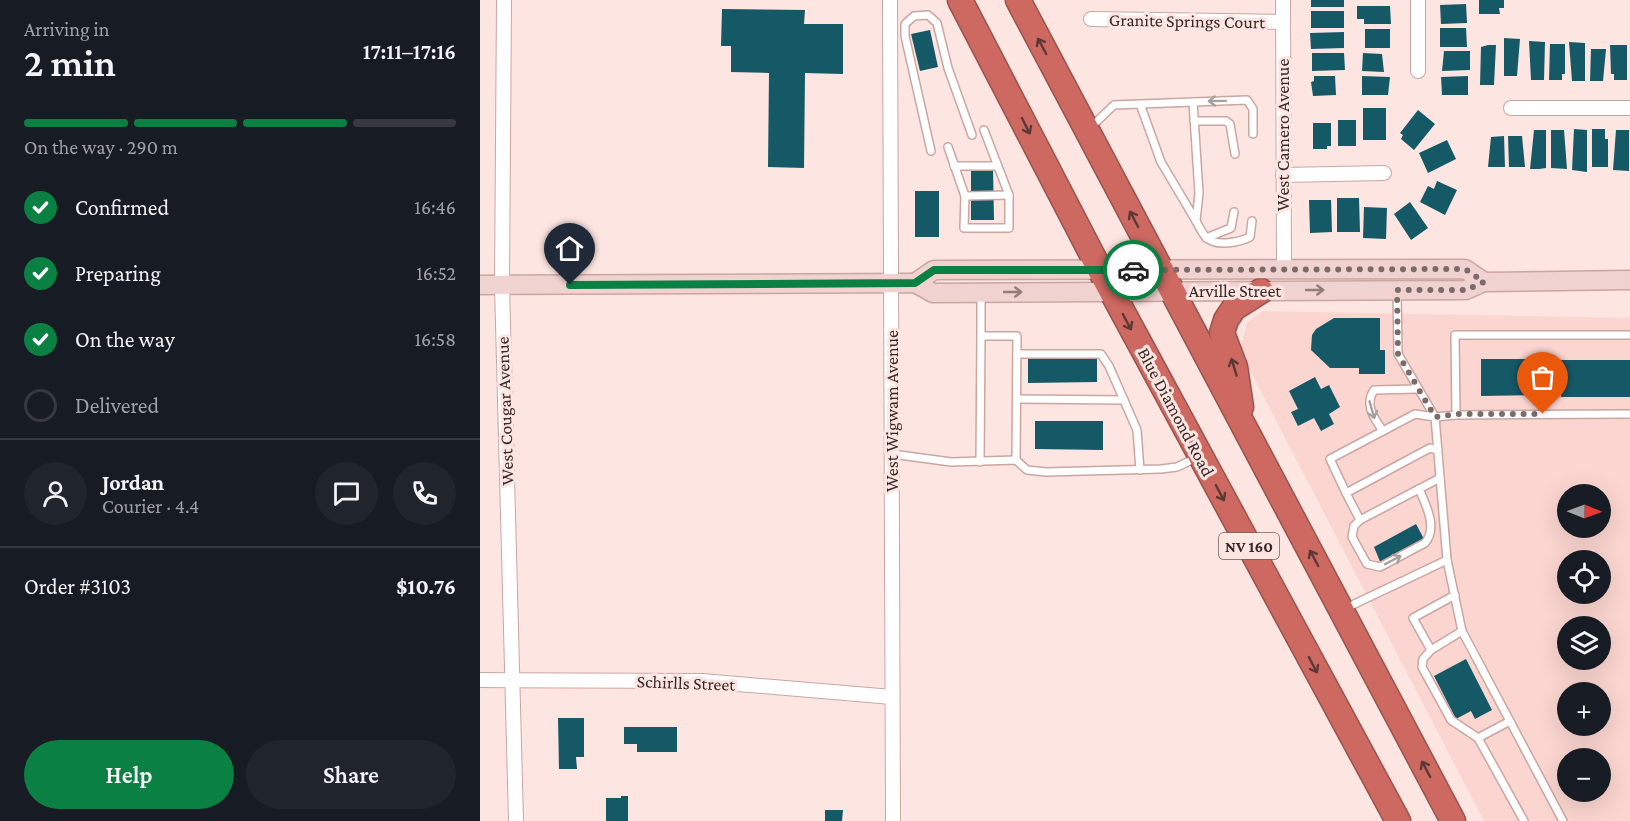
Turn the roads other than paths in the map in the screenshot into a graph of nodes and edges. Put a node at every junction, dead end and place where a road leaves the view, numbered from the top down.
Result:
1 (504, 0) edge
2 (890, 0) edge
3 (960, 0) edge
4 (1018, 0) edge
5 (1283, 0) edge
6 (1418, 0) edge
7 (1091, 19) dead end
8 (1283, 22) junction
9 (1418, 71) dead end
10 (1193, 102) junction
11 (1140, 104) junction
12 (1511, 108) dead end
13 (1630, 108) edge
14 (1194, 121) junction
15 (984, 130) dead end
16 (1087, 131) junction
17 (1253, 134) dead end
18 (972, 135) dead end
19 (948, 147) dead end
20 (931, 151) dead end
21 (1235, 154) dead end
22 (954, 166) junction
23 (997, 166) junction
24 (1384, 173) dead end
25 (1283, 175) junction
26 (1009, 195) junction
27 (965, 196) junction
28 (1234, 212) dead end
29 (1197, 221) junction
30 (1252, 221) dead end
31 (1206, 238) junction
32 (1100, 270) junction
33 (1284, 270) junction
34 (1630, 280) edge
35 (1167, 281) junction
36 (1484, 282) junction
37 (892, 283) junction
38 (915, 283) junction
39 (480, 285) edge
40 (502, 285) junction
41 (1397, 290) junction
42 (1261, 291) junction
43 (981, 292) junction
44 (1112, 292) junction
45 (1630, 334) edge
46 (981, 336) junction
47 (1017, 354) junction
48 (1418, 389) junction
49 (1017, 399) junction
50 (1124, 399) junction
51 (1456, 414) junction
52 (1630, 414) edge
53 (1435, 417) junction
54 (1243, 424) junction
55 (1383, 431) junction
56 (1438, 450) junction
57 (892, 454) junction
58 (1200, 456) junction
59 (1016, 460) junction
60 (980, 462) junction
61 (1140, 470) junction
62 (1440, 478) junction
63 (1419, 489) junction
64 (1346, 493) junction
65 (1360, 520) junction
66 (1447, 560) junction
67 (1455, 595) junction
68 (1341, 610) junction
69 (1462, 632) junction
70 (1431, 650) junction
71 (480, 680) edge
72 (514, 681) junction
73 (892, 697) junction
74 (1510, 721) junction
75 (1478, 738) junction
76 (516, 821) edge
77 (893, 821) edge
78 (1398, 821) edge
79 (1453, 821) edge
80 (1524, 821) edge
81 (1563, 821) edge

1 - 40 street, West Cougar Avenue
2 - 37 street, West Wigwam Avenue
3 -> 32 highway, Blue Diamond Road / NV 160
16 -> 4 highway, NV 160
5 - 8 street, West Camero Avenue
6 - 9 street
7 - 8 street, Granite Springs Court
8 - 25 street, West Camero Avenue
10 - 11 lane
10 - 14 lane
17 -> 10 lane
11 - 16 lane
11 - 29 lane
12 - 13 street
14 - 21 lane
14 - 29 lane
15 - 23 lane
35 -> 16 highway, NV 160
18 - 20 lane
19 - 22 lane
22 - 23 lane
22 - 27 lane
23 - 26 lane
24 - 25 street
25 - 33 street, West Camero Avenue
26 - 27 lane
26 - 27 lane
28 - 31 lane
29 - 31 lane
30 - 31 lane
32 - 35 street, Arville Street
32 - 38 street, Arville Street
32 - 44 highway, Blue Diamond Road / NV 160
33 - 35 street, Arville Street
33 - 36 street, Arville Street
34 - 36 street, Arville Street
35 - 42 street, Arville Street
35 - 44 street, Arville Street
35 - 54 highway, NV 160
36 - 41 street, Arville Street
37 - 38 street, Arville Street
37 - 40 street, Arville Street
37 - 57 street, West Wigwam Avenue
38 - 43 street, Arville Street
39 - 40 street, Arville Street
40 - 72 street, West Cougar Avenue
42 -> 41 street, Arville Street
41 - 48 lane
54 -> 42 highway
43 -> 44 street, Arville Street
43 - 46 lane
44 -> 58 highway, Blue Diamond Road / NV 160
45 - 51 lane
46 - 47 lane
46 - 60 lane
47 - 49 lane
47 - 50 lane
48 - 53 lane
48 -> 55 lane
49 - 50 lane
49 - 59 lane
50 - 61 lane
51 - 52 lane
51 - 53 lane
53 - 55 lane
53 - 56 lane
68 -> 54 highway, NV 160
55 - 64 lane
56 - 62 lane
56 - 64 lane
57 - 60 lane
57 - 73 street, West Wigwam Avenue
58 - 61 lane
58 -> 78 highway, Blue Diamond Road / NV 160
59 - 60 lane
59 - 61 lane
62 - 63 lane
62 - 66 lane
63 - 65 lane
65 -> 63 lane
64 - 65 lane
66 - 67 lane
66 - 68 lane
67 - 69 lane
67 - 70 lane
79 -> 68 highway, NV 160
69 - 70 lane
69 - 74 lane
70 - 75 lane
71 - 72 street, Schirlls Street
72 - 73 street, Schirlls Street
72 - 76 street, West Cougar Avenue
73 - 77 street, West Wigwam Avenue
74 - 75 lane
74 - 81 lane
75 - 80 lane

